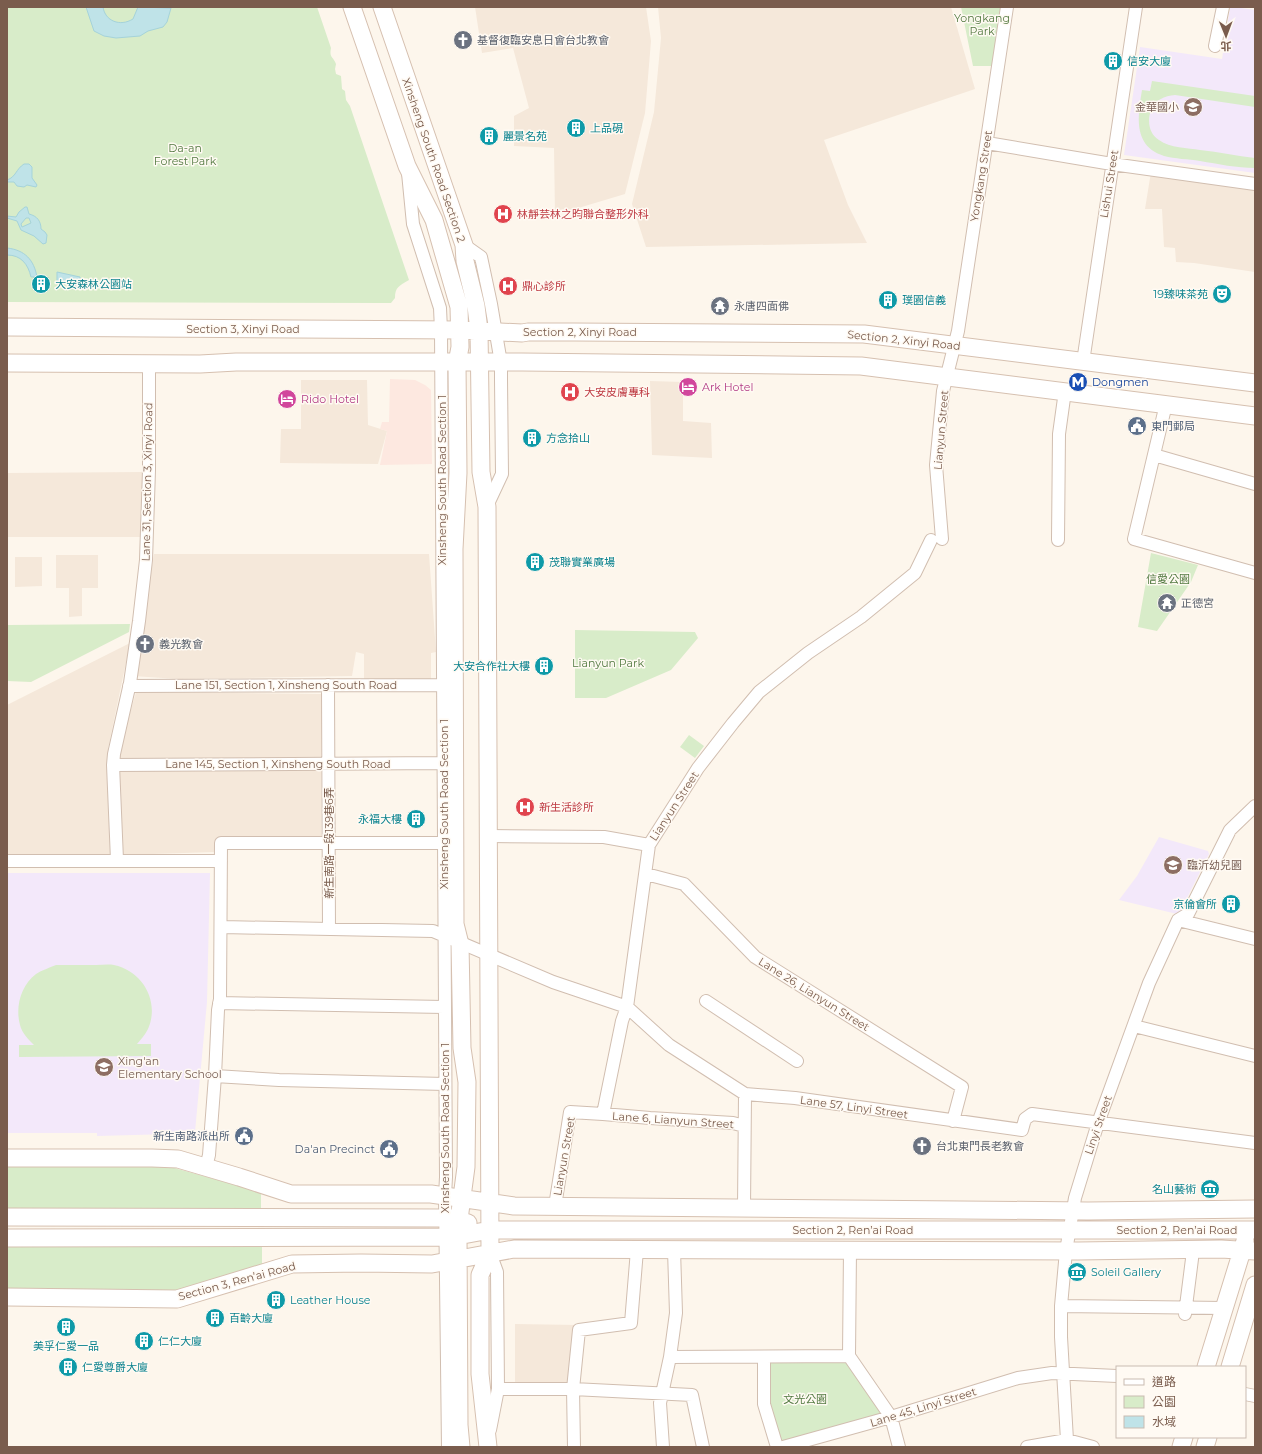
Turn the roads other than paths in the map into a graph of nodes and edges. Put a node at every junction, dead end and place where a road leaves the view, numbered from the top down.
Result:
1 (352, 7) edge
2 (382, 7) edge
3 (1007, 7) edge
4 (1136, 7) edge
5 (1223, 7) edge
6 (1216, 46) dead end
7 (987, 143) junction
8 (1112, 164) junction
9 (407, 166) junction
10 (1255, 184) edge
11 (464, 246) junction
12 (7, 327) edge
13 (441, 330) junction
14 (460, 330) junction
15 (479, 330) junction
16 (496, 331) junction
17 (955, 345) junction
18 (1083, 362) junction
19 (7, 363) edge
20 (450, 363) junction
21 (480, 363) junction
22 (501, 363) junction
23 (149, 364) junction
24 (947, 376) junction
25 (1255, 383) edge
26 (1064, 391) junction
27 (1166, 404) junction
28 (1255, 416) edge
29 (1154, 455) junction
30 (1255, 484) edge
31 (487, 507) junction
32 (1058, 540) dead end
33 (1255, 573) edge
34 (328, 685) junction
35 (443, 685) junction
36 (129, 686) junction
37 (444, 763) junction
38 (328, 764) junction
39 (113, 765) junction
40 (1255, 806) edge
41 (488, 836) junction
42 (328, 843) junction
43 (444, 843) junction
44 (649, 845) junction
45 (117, 860) junction
46 (7, 861) edge
47 (221, 861) junction
48 (646, 874) junction
49 (1178, 920) junction
50 (222, 927) junction
51 (329, 929) junction
52 (1255, 939) edge
53 (452, 940) junction
54 (488, 955) junction
55 (706, 1001) dead end
56 (219, 1003) junction
57 (444, 1007) junction
58 (627, 1007) junction
59 (1134, 1026) junction
60 (1255, 1056) edge
61 (797, 1061) dead end
62 (215, 1076) junction
63 (444, 1084) junction
64 (745, 1094) junction
65 (603, 1114) junction
66 (953, 1121) junction
67 (1098, 1123) junction
68 (744, 1126) junction
69 (1255, 1143) edge
70 (7, 1158) edge
71 (206, 1167) junction
72 (453, 1197) junction
73 (489, 1203) junction
74 (555, 1206) junction
75 (744, 1208) junction
76 (1072, 1210) junction
77 (1255, 1210) edge
78 (7, 1217) edge
79 (452, 1229) junction
80 (490, 1230) junction
81 (1069, 1230) junction
82 (1252, 1230) edge
83 (7, 1238) edge
84 (637, 1250) junction
85 (674, 1250) junction
86 (850, 1250) junction
87 (1192, 1250) junction
88 (1249, 1250) edge
89 (1066, 1251) junction
90 (490, 1254) junction
91 (452, 1260) junction
92 (1255, 1285) edge
93 (7, 1297) edge
94 (1061, 1306) junction
95 (1224, 1308) junction
96 (1251, 1308) edge
97 (1185, 1311) junction
98 (849, 1356) junction
99 (670, 1357) junction
100 (764, 1357) junction
101 (1206, 1366) edge
102 (1230, 1366) edge
103 (1063, 1374) junction
104 (1116, 1376) edge
105 (498, 1389) junction
106 (573, 1389) junction
107 (663, 1394) junction
108 (891, 1417) junction
109 (1067, 1440) junction
110 (488, 1444) edge
111 (448, 1447) edge
112 (461, 1447) edge
113 (574, 1447) edge
114 (663, 1447) edge
115 (703, 1447) edge
116 (777, 1447) edge
117 (783, 1447) edge
118 (899, 1447) edge
119 (1027, 1447) edge
120 (1093, 1447) edge

1 - 9 main road, Xinsheng South Road Section 2
2 - 11 main road, Xinsheng South Road Section 2
3 - 7 street, Yongkang Street
4 - 8 street, Lishui Street
5 - 6 street
7 - 8 street
7 - 17 street, Yongkang Street
8 - 10 street
8 - 18 street, Lishui Street
9 - 13 street, Xinsheng South Road Section 1
9 - 14 main road, Xinsheng South Road Section 2
11 - 15 main road, Xinsheng South Road Section 2
11 - 16 street
12 - 13 main road, Section 3, Xinyi Road
13 - 14 main road, Section 3, Xinyi Road
13 - 20 street, Xinsheng South Road Section 1
14 - 15 main road, Section 3, Xinyi Road
14 - 20 main road, Xinsheng South Road Section 2
15 - 16 main road, Section 2, Xinyi Road
15 - 21 main road, Xinsheng South Road Section 2
16 - 17 main road, Section 2, Xinyi Road
16 - 22 street
17 - 18 main road, Section 2, Xinyi Road
17 - 24 street, Lianyun Street
18 - 25 main road, Section 2, Xinyi Road
19 - 23 main road
20 - 21 main road
20 - 23 main road
20 - 35 street, Xinsheng South Road Section 1
20 - 53 main road, Xinsheng South Road Section 1
21 - 22 main road
21 - 31 main road
22 - 24 main road
22 - 31 street
23 - 36 street, Lane 31, Section 3, Xinyi Road
24 - 26 main road
24 - 44 street, Lianyun Street
26 - 27 main road
26 - 32 street
27 - 28 main road
27 - 29 street
29 - 30 street
29 - 33 street
31 - 41 main road
34 - 35 street, Lane 151, Section 1, Xinsheng South Road
34 - 36 street, Lane 151, Section 1, Xinsheng South Road
34 - 38 street, 新生南路一段139巷6弄
35 - 37 street, Xinsheng South Road Section 1
36 - 39 street, Lane 31, Section 3, Xinyi Road
37 - 38 street, Lane 145, Section 1, Xinsheng South Road
37 - 43 street, Xinsheng South Road Section 1
38 - 39 street, Lane 145, Section 1, Xinsheng South Road
38 - 42 street, 新生南路一段139巷6弄
39 - 45 street, Lane 31, Section 3, Xinyi Road
40 - 49 street, Linyi Street
41 - 44 street
41 - 54 main road
42 - 43 street
42 - 47 street
42 - 51 street, 新生南路一段139巷6弄
43 - 53 street, Xinsheng South Road Section 1
44 - 48 street, Lianyun Street
45 - 46 street
45 - 47 street
47 - 50 street
48 - 58 street, Lianyun Street
48 - 66 street, Lane 26, Lianyun Street
49 - 52 street
49 - 59 street, Linyi Street
50 - 51 street
50 - 56 street
51 - 53 street
53 - 54 street
53 - 57 street, Xinsheng South Road Section 1
53 - 72 main road, Xinsheng South Road Section 1
54 - 58 street
54 - 73 main road
55 - 61 street
56 - 57 street
56 - 62 street
57 - 63 street, Xinsheng South Road Section 1
58 - 64 street, Lane 57, Linyi Street
58 - 65 street, Lianyun Street
59 - 60 street
59 - 67 street, Linyi Street
62 - 63 street
62 - 71 street
63 - 72 street, Xinsheng South Road Section 1
64 - 66 street, Lane 57, Linyi Street
64 - 68 street
65 - 68 street, Lane 6, Lianyun Street
65 - 74 street, Lianyun Street
66 - 67 street, Lane 57, Linyi Street
67 - 69 street
67 - 76 street, Linyi Street
68 - 75 street
70 - 71 main road
71 - 72 main road
72 - 73 main road, Section 2, Ren’ai Road
72 - 79 main road, Xinsheng South Road Section 1
73 - 74 main road, Section 2, Ren’ai Road
73 - 80 main road
74 - 75 main road, Section 2, Ren’ai Road
75 - 76 main road, Section 2, Ren’ai Road
76 - 77 main road, Section 2, Ren’ai Road
76 - 81 street, Linyi Street
77 - 82 main road
78 - 79 main road
79 - 80 main road, Section 2, Ren’ai Road
79 - 83 main road
79 - 91 main road, Xinsheng South Road Section 1
80 - 81 main road, Section 2, Ren’ai Road
80 - 90 main road
81 - 82 main road, Section 2, Ren’ai Road
81 - 89 street, Linyi Street
82 - 88 main road
84 - 85 main road, Section 2, Ren’ai Road
84 - 90 main road, Section 2, Ren’ai Road
84 - 106 street
85 - 86 main road, Section 2, Ren’ai Road
85 - 99 street
86 - 89 main road, Section 2, Ren’ai Road
86 - 98 street
87 - 88 main road, Section 2, Ren’ai Road
87 - 89 main road, Section 2, Ren’ai Road
87 - 97 street
88 - 95 main road
89 - 94 street, Linyi Street
90 - 91 main road, Section 3, Ren’ai Road
90 - 105 street
90 - 110 main road
91 - 93 main road, Section 3, Ren’ai Road
91 - 111 street, Xinsheng South Road Section 1
91 - 112 main road, Xinsheng South Road Section 1
92 - 96 main road
94 - 97 street
94 - 103 street, Linyi Street
95 - 97 street
95 - 101 main road
96 - 102 main road
98 - 100 street
98 - 108 street
99 - 100 street
99 - 107 street
100 - 116 street
103 - 104 street, Lane 45, Linyi Street
103 - 108 street, Lane 45, Linyi Street
103 - 109 street, Linyi Street
105 - 106 street
105 - 110 street
106 - 107 street
106 - 113 street
107 - 114 street
107 - 115 street
108 - 117 street, Lane 45, Linyi Street
108 - 118 street
109 - 119 street
109 - 120 street

